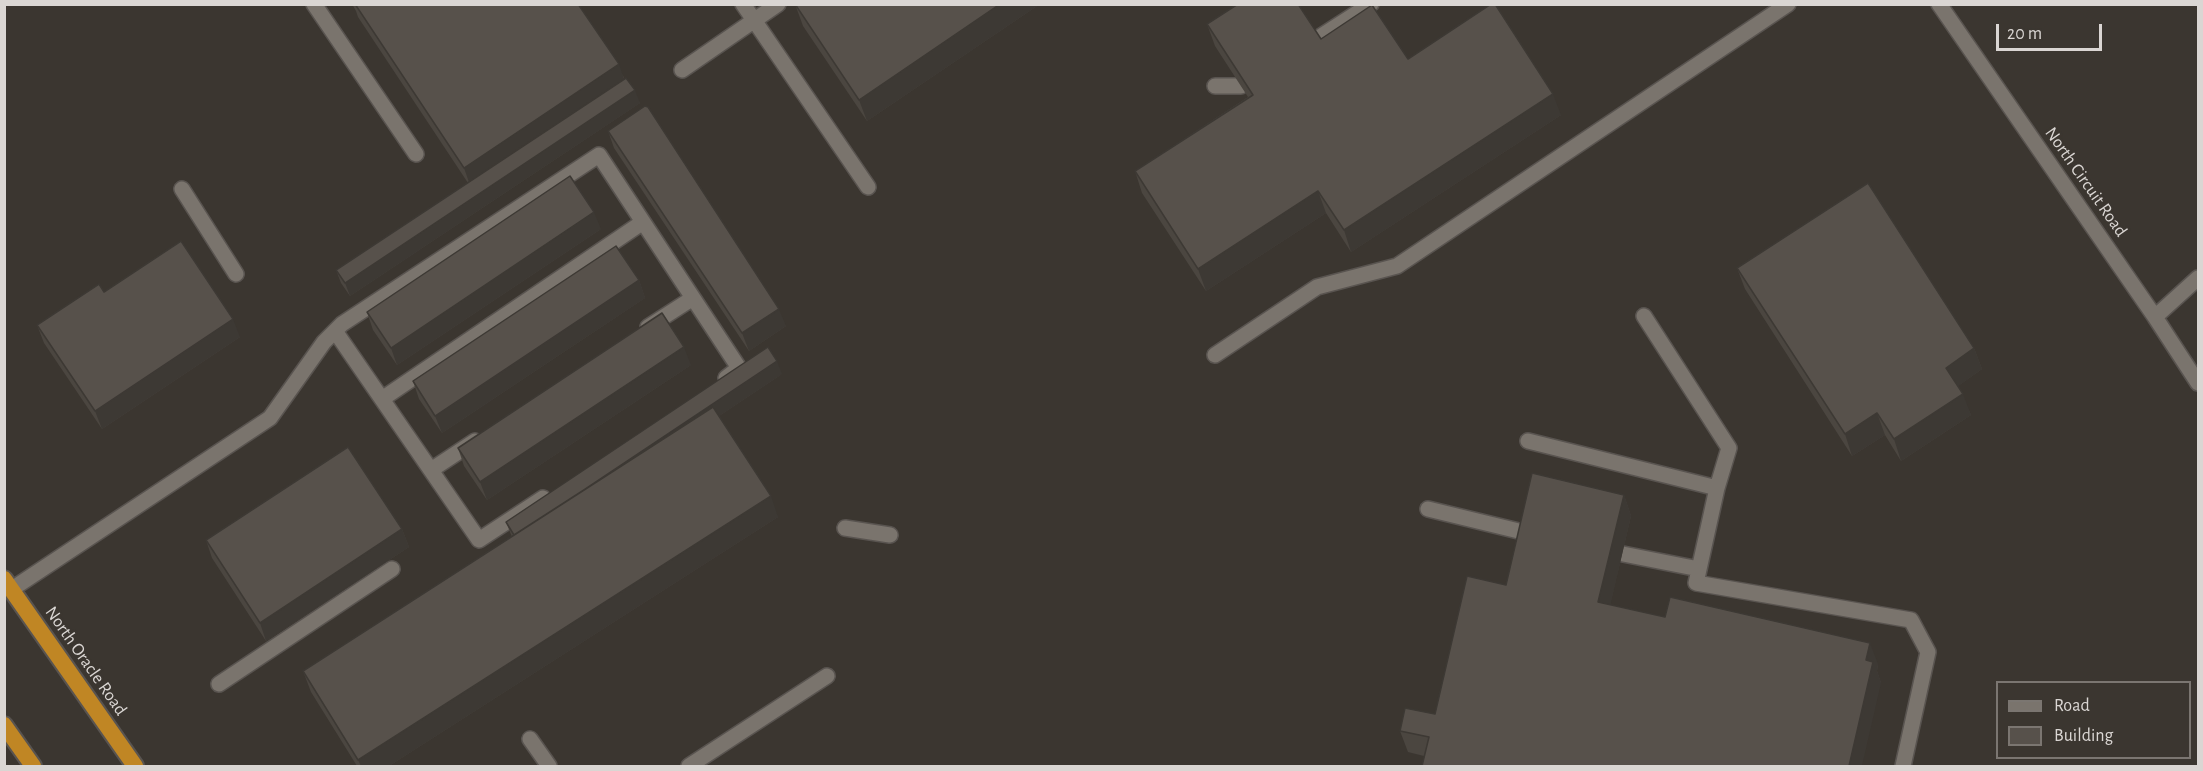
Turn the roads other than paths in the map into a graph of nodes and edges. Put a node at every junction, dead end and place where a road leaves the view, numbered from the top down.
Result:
1 (314, 4) edge
2 (743, 4) edge
3 (778, 4) edge
4 (1371, 4) edge
5 (1788, 4) edge
6 (1939, 4) edge
7 (754, 21) junction
8 (1315, 40) edge
9 (682, 70) dead end
10 (1215, 86) dead end
11 (1241, 86) edge
12 (416, 154) dead end
13 (868, 187) dead end
14 (182, 189) dead end
15 (643, 222) junction
16 (236, 274) dead end
17 (2199, 278) edge
18 (693, 298) junction
19 (1644, 316) dead end
20 (2155, 317) junction
21 (335, 331) junction
22 (635, 336) edge
23 (1215, 355) dead end
24 (2199, 383) edge
25 (709, 388) edge
26 (382, 399) junction
27 (489, 432) edge
28 (1528, 441) dead end
29 (431, 470) junction
30 (559, 487) edge
31 (1717, 488) junction
32 (1428, 509) dead end
33 (845, 528) dead end
34 (1531, 534) edge
35 (890, 535) dead end
36 (1623, 555) dead end
37 (392, 569) dead end
38 (1699, 569) junction
39 (8, 584) edge
40 (827, 676) dead end
41 (219, 684) dead end
42 (4, 725) edge
43 (530, 739) dead end
44 (33, 766) edge
45 (135, 766) edge
46 (549, 766) edge
47 (689, 766) edge
48 (1903, 766) edge

1 - 12 street
2 - 7 street
3 - 7 street
4 - 8 street
5 - 23 street
6 - 20 street, North Circuit Road
7 - 9 street
7 - 13 street
10 - 11 street
14 - 16 street
15 - 18 street
15 - 21 street
15 - 26 street
17 - 20 street
18 - 22 street
18 - 25 street
19 - 31 street
20 - 24 street, North Circuit Road
21 - 26 street
21 - 39 street
26 - 29 street
27 - 29 street
28 - 31 street
29 - 30 street
31 - 38 street
32 - 34 street
33 - 35 street
36 - 38 street
37 - 41 street
38 - 48 street
39 - 45 highway, North Oracle Road
40 - 47 street
42 - 44 highway
43 - 46 street

